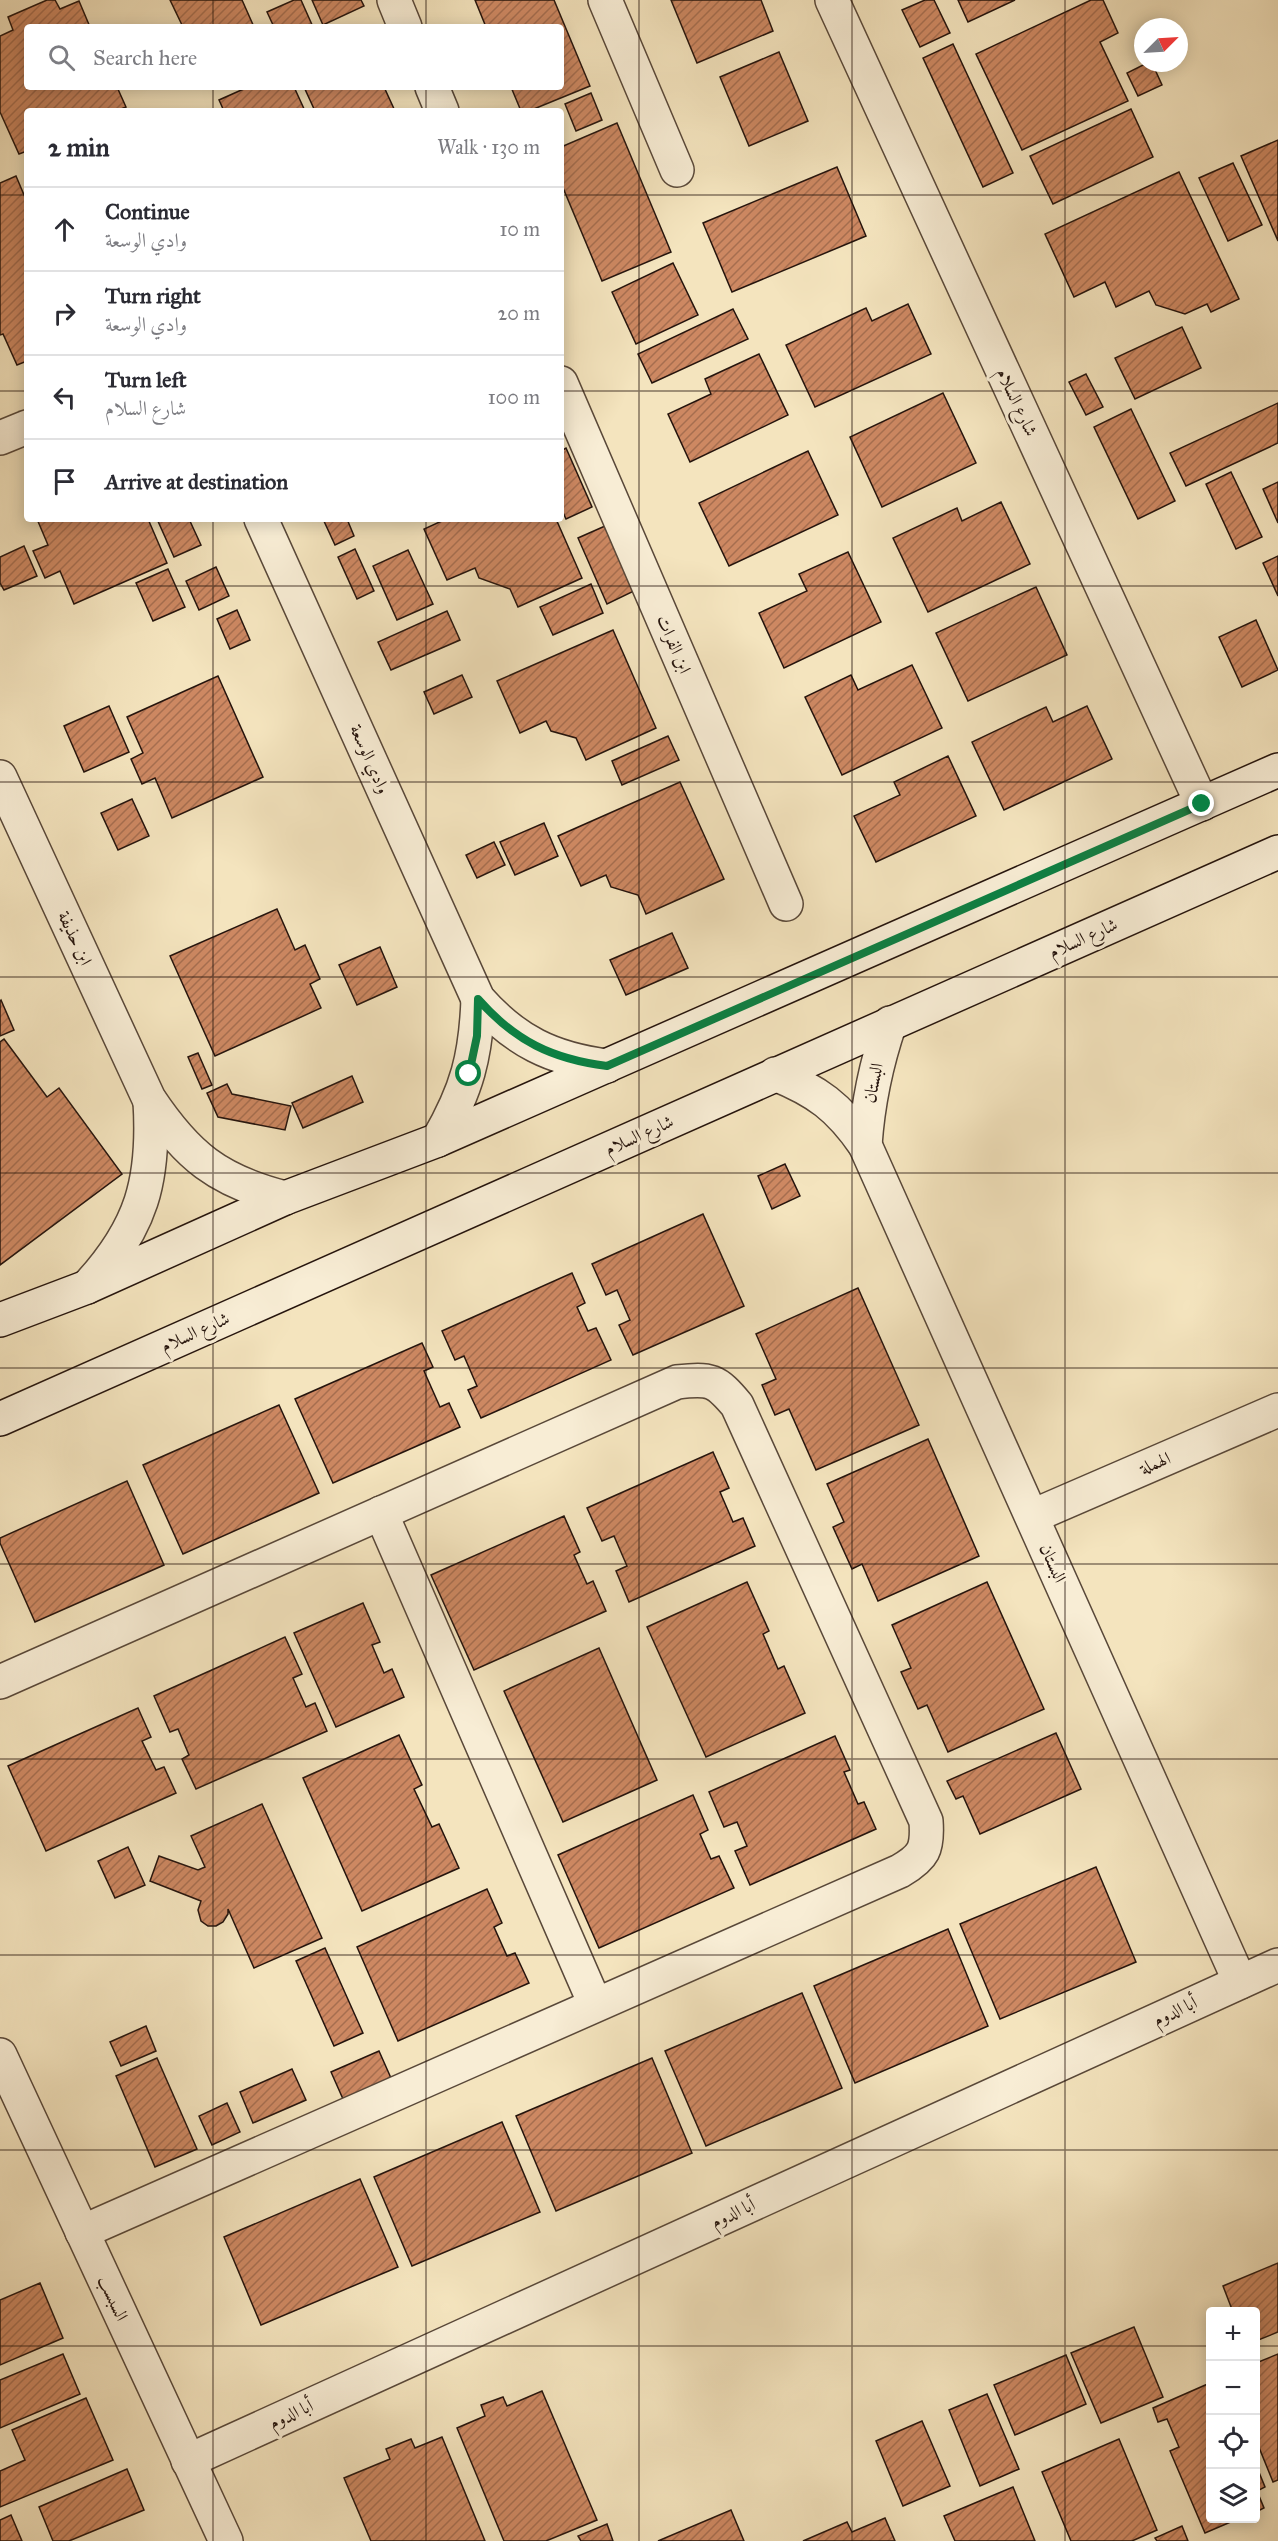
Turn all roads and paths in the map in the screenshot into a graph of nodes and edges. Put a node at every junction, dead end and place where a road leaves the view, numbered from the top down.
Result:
1 (394, 0) edge
2 (605, 0) edge
3 (832, 0) edge
4 (404, 24) edge
5 (433, 90) edge
6 (441, 108) edge
7 (677, 170) dead end
8 (564, 390) edge
9 (24, 428) edge
10 (0, 438) edge
11 (262, 522) edge
12 (1278, 770) edge
13 (0, 777) edge
14 (1202, 804) junction
15 (1278, 852) edge
16 (786, 904) dead end
17 (478, 999) junction
18 (890, 1023) junction
19 (607, 1066) junction
20 (775, 1074) junction
21 (150, 1099) junction
22 (438, 1140) junction
23 (865, 1145) junction
24 (285, 1198) junction
25 (87, 1287) junction
26 (0, 1320) edge
27 (1278, 1410) edge
28 (0, 1419) edge
29 (381, 1513) junction
30 (1032, 1516) junction
31 (0, 1683) edge
32 (1278, 1965) edge
33 (1240, 1982) junction
34 (595, 2004) junction
35 (0, 2055) edge
36 (82, 2232) junction
37 (188, 2461) junction
38 (226, 2541) edge

1 - 4 street
2 - 7 street
3 - 14 street, شارع السلام
5 - 6 street
8 - 16 street, ابن الفرات
9 - 10 street
11 - 17 street, وادي الوسعة
12 - 14 street
13 - 21 street, ابن حذيفة
14 - 19 street
15 - 18 street, شارع السلام
17 - 19 street, وادي الوسعة
17 - 22 street, وادي الوسعة
18 - 20 street, شارع السلام
18 - 23 street, البستان
19 - 22 street
20 - 23 street, البستان
20 - 28 street, شارع السلام
21 - 24 street, ابن حذيفة
21 - 25 street, ابن حذيفة
22 - 24 street
23 - 30 street, البستان
24 - 25 street
25 - 26 street
27 - 30 street, الهملة
29 - 31 street
29 - 34 street
29 - 34 street
30 - 33 street, البستان
32 - 33 street, أبا الدوم
33 - 37 street, أبا الدوم
34 - 36 street
35 - 36 street, السبسب
36 - 37 street, السبسب
37 - 38 street, السبسب

